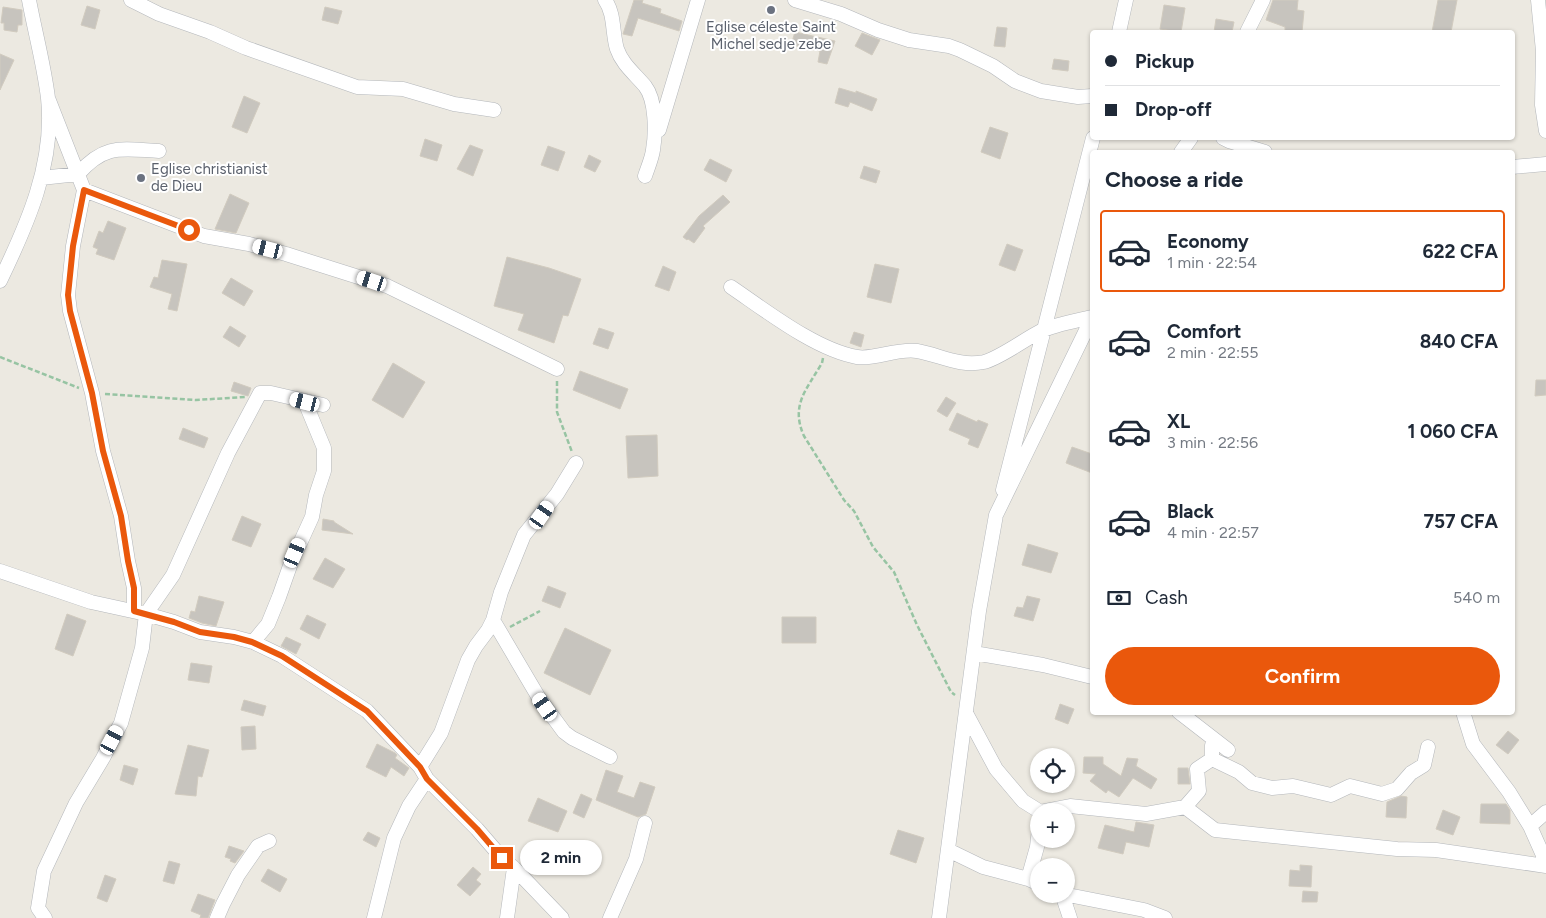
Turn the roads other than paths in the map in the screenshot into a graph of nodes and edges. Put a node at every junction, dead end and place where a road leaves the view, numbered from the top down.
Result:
1 (29, 0) edge
2 (131, 0) edge
3 (605, 0) edge
4 (698, 0) edge
5 (795, 0) edge
6 (1126, 0) edge
7 (1263, 0) edge
8 (1538, 0) edge
9 (1119, 30) edge
10 (1247, 30) edge
11 (1545, 51) edge
12 (1090, 96) edge
13 (48, 98) junction
14 (494, 110) dead end
15 (1546, 131) edge
16 (1092, 140) edge
17 (1227, 140) edge
18 (653, 150) junction
19 (1258, 150) edge
20 (159, 151) dead end
21 (1546, 164) edge
22 (1515, 167) edge
23 (78, 174) junction
24 (645, 176) dead end
25 (41, 178) junction
26 (84, 190) junction
27 (0, 281) edge
28 (731, 287) dead end
29 (1090, 318) edge
30 (1090, 322) edge
31 (1043, 330) junction
32 (557, 369) road end
33 (305, 402) junction
34 (323, 405) dead end
35 (576, 463) road end
36 (996, 515) junction
37 (0, 571) edge
38 (140, 612) junction
39 (497, 626) junction
40 (252, 642) junction
41 (974, 653) junction
42 (1090, 676) edge
43 (966, 710) junction
44 (1183, 715) edge
45 (1464, 715) edge
46 (1428, 746) dead end
47 (1228, 750) dead end
48 (610, 757) dead end
49 (420, 767) junction
50 (427, 779) junction
51 (1030, 806) edge
52 (1075, 807) edge
53 (1186, 807) junction
54 (1546, 812) edge
55 (646, 823) dead end
56 (1530, 826) junction
57 (269, 841) dead end
58 (948, 850) junction
59 (1546, 864) edge
60 (514, 868) junction
61 (1030, 880) edge
62 (1075, 896) edge
63 (1066, 903) edge
64 (45, 918) edge
65 (217, 918) edge
66 (374, 918) edge
67 (507, 918) edge
68 (562, 918) edge
69 (610, 918) edge
70 (939, 918) edge
71 (1070, 918) edge
72 (1165, 918) edge

1 - 13 street
2 - 14 street
3 - 18 street
4 - 18 street
5 - 12 street
6 - 9 street
7 - 10 street
8 - 11 street
11 - 15 street
13 - 23 street
13 - 25 street
16 - 31 street
17 - 19 street
18 - 24 street
20 - 23 street
21 - 22 street
23 - 25 street
23 - 26 street
25 - 27 street
26 - 32 street
26 - 38 street
28 - 31 street
29 - 31 street
30 - 36 street
31 - 36 street
33 - 34 street
33 - 38 street
33 - 40 street
35 - 39 street
36 - 41 street
37 - 38 street
38 - 40 street
38 - 64 street
39 - 48 street
39 - 49 street
40 - 49 street
41 - 42 street
41 - 43 street
43 - 51 street
43 - 58 street
44 - 47 street
45 - 56 street
46 - 53 street
49 - 50 street
50 - 60 street
50 - 66 street
52 - 53 street
53 - 59 street
54 - 56 street
55 - 69 street
56 - 59 street
57 - 65 street
58 - 61 street
58 - 70 street
60 - 67 street
60 - 68 street
62 - 72 street
63 - 71 street

